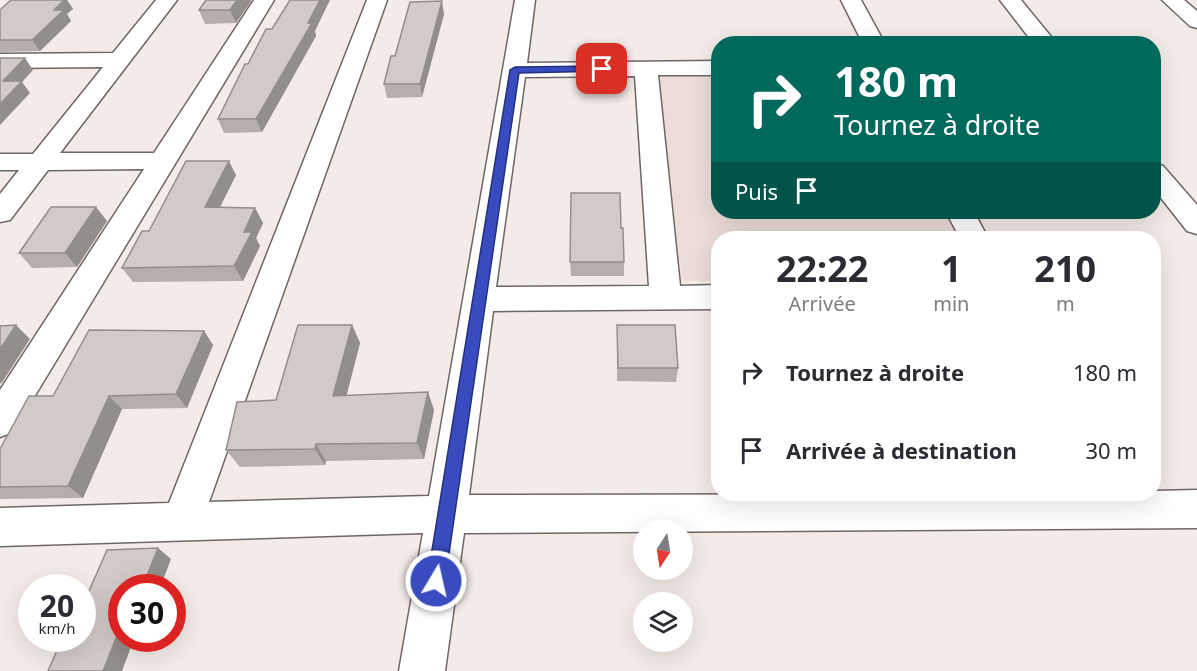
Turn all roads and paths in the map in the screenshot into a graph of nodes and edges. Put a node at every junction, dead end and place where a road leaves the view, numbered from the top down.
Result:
1 (167, 0) edge
2 (264, 0) edge
3 (377, 0) edge
4 (525, 0) edge
5 (851, 0) edge
6 (1010, 0) edge
7 (1172, 0) edge
8 (1197, 22) edge
9 (870, 36) edge
10 (1040, 36) edge
11 (120, 60) junction
12 (0, 61) edge
13 (711, 68) edge
14 (646, 69) junction
15 (515, 70) junction
16 (163, 161) junction
17 (0, 162) edge
18 (40, 162) junction
19 (1161, 180) edge
20 (0, 213) edge
21 (1197, 224) edge
22 (711, 297) edge
23 (666, 298) junction
24 (479, 299) junction
25 (0, 421) edge
26 (1108, 502) edge
27 (1197, 510) edge
28 (446, 514) junction
29 (181, 523) junction
30 (0, 527) edge
31 (422, 671) edge

1 - 11 street
2 - 16 street
3 - 29 street
4 - 15 street
5 - 9 street
6 - 10 street
7 - 8 street
11 - 12 street
11 - 18 street
13 - 14 street
14 - 15 street
14 - 23 street
15 - 24 street
16 - 18 street
16 - 25 street
17 - 18 street
18 - 20 street
19 - 21 street
22 - 23 street
23 - 24 street
24 - 28 street
26 - 27 street
26 - 28 street
28 - 29 street
28 - 31 street
29 - 30 street

